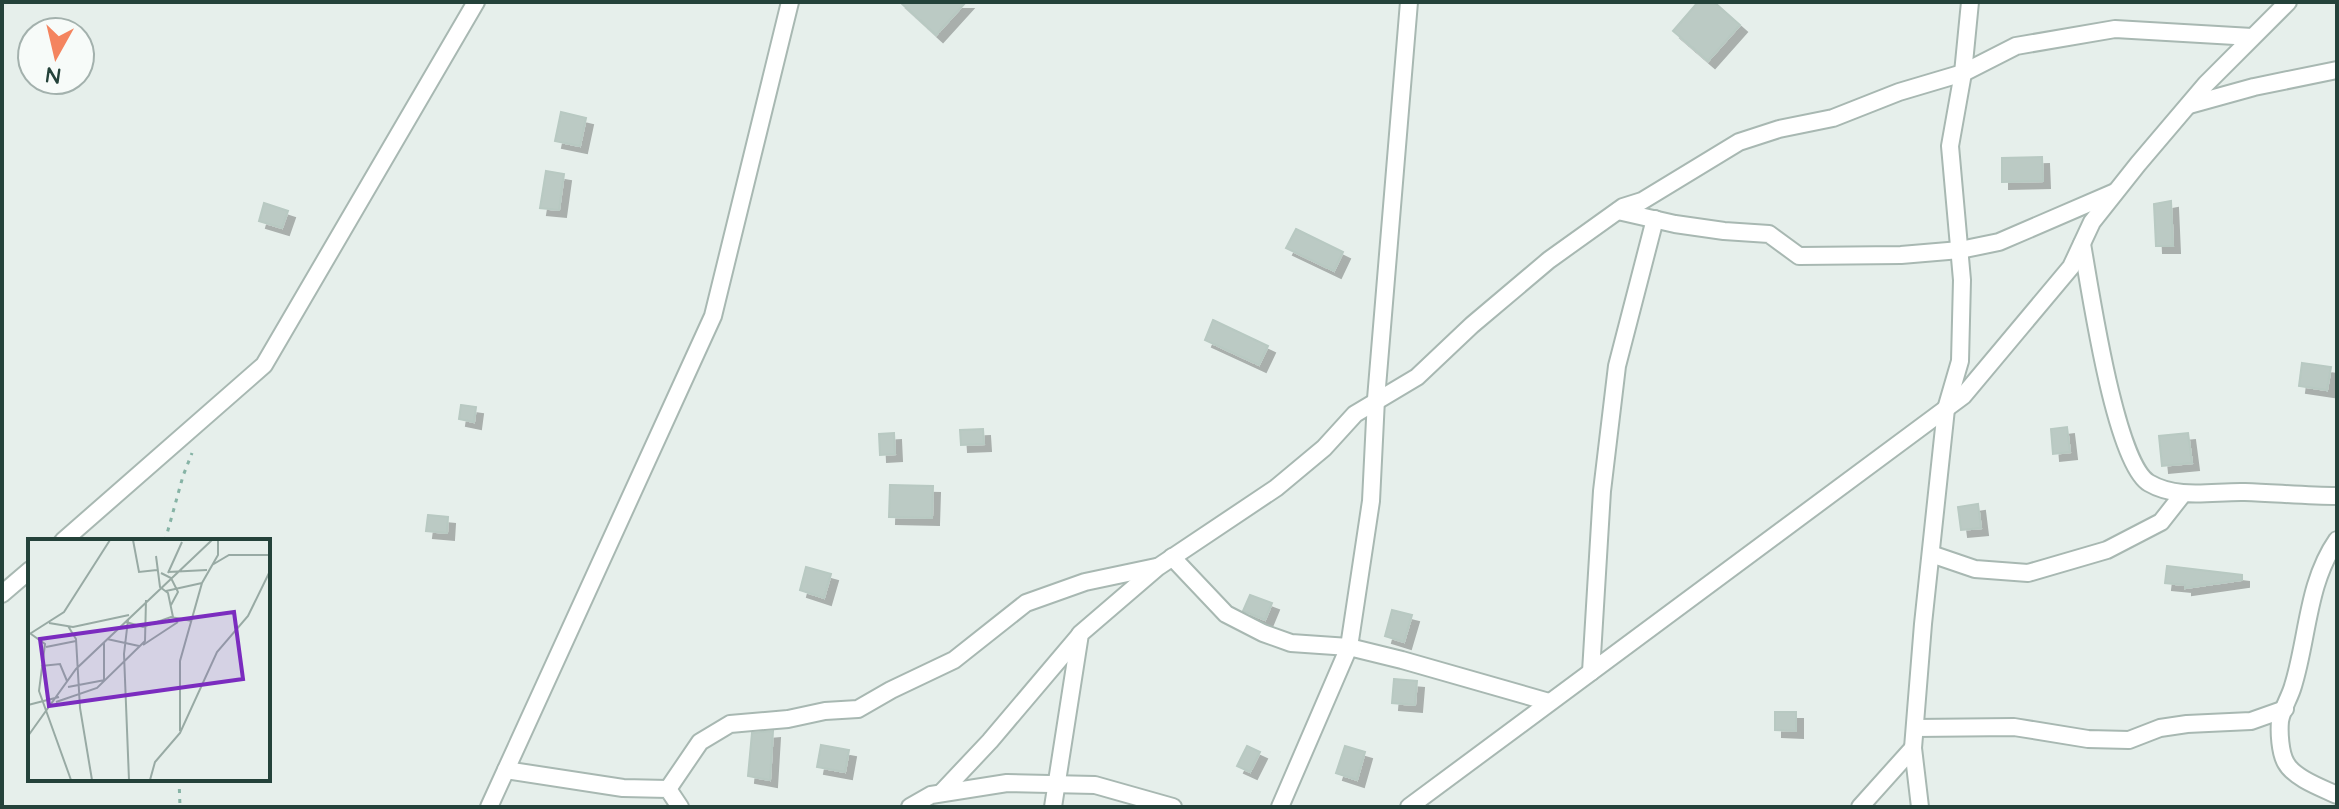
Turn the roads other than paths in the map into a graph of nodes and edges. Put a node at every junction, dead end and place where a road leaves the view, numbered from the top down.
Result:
1 (476, 2) edge
2 (790, 2) edge
3 (1409, 2) edge
4 (1970, 2) edge
5 (2288, 2) edge
6 (2252, 37) junction
7 (2337, 70) edge
8 (1963, 73) junction
9 (2187, 106) junction
10 (2116, 191) junction
11 (1618, 211) junction
12 (1655, 219) junction
13 (2082, 244) junction
14 (1960, 250) junction
15 (1376, 399) junction
16 (1946, 409) junction
17 (2183, 494) junction
18 (2337, 496) edge
19 (65, 539) edge
20 (2337, 540) edge
21 (1931, 554) junction
22 (1165, 562) junction
23 (28, 572) edge
24 (2, 594) edge
25 (1080, 634) junction
26 (1349, 647) junction
27 (1591, 672) junction
28 (1549, 702) junction
29 (2285, 709) junction
30 (1915, 728) junction
31 (1913, 748) junction
32 (506, 770) junction
33 (1057, 785) junction
34 (668, 789) junction
35 (941, 793) junction
36 (2337, 795) edge
37 (489, 807) edge
38 (680, 807) edge
39 (910, 807) edge
40 (1053, 807) edge
41 (1173, 807) edge
42 (1280, 807) edge
43 (1409, 807) edge
44 (1860, 807) edge
45 (1920, 807) edge

1 - 19 street
2 - 32 street
3 - 15 street
4 - 8 street
5 - 6 street
6 - 8 street
6 - 9 street
7 - 9 street
8 - 11 street
8 - 14 street
9 - 10 street
10 - 13 street
10 - 14 street
11 - 12 street
11 - 15 street
12 - 14 street
12 - 27 street
13 - 16 street
13 - 17 street
14 - 16 street
15 - 22 street
15 - 26 street
16 - 21 street
16 - 27 street
17 - 18 street
17 - 21 street
20 - 29 street
21 - 30 street
22 - 25 street
22 - 26 street
22 - 34 street
23 - 24 street
25 - 33 street
25 - 35 street
26 - 28 street
26 - 42 street
27 - 28 street
28 - 43 street
29 - 30 street
29 - 36 street
30 - 31 street
31 - 44 street
31 - 45 street
32 - 34 street
32 - 37 street
33 - 35 street
33 - 40 street
33 - 41 street
34 - 38 street
35 - 39 street

